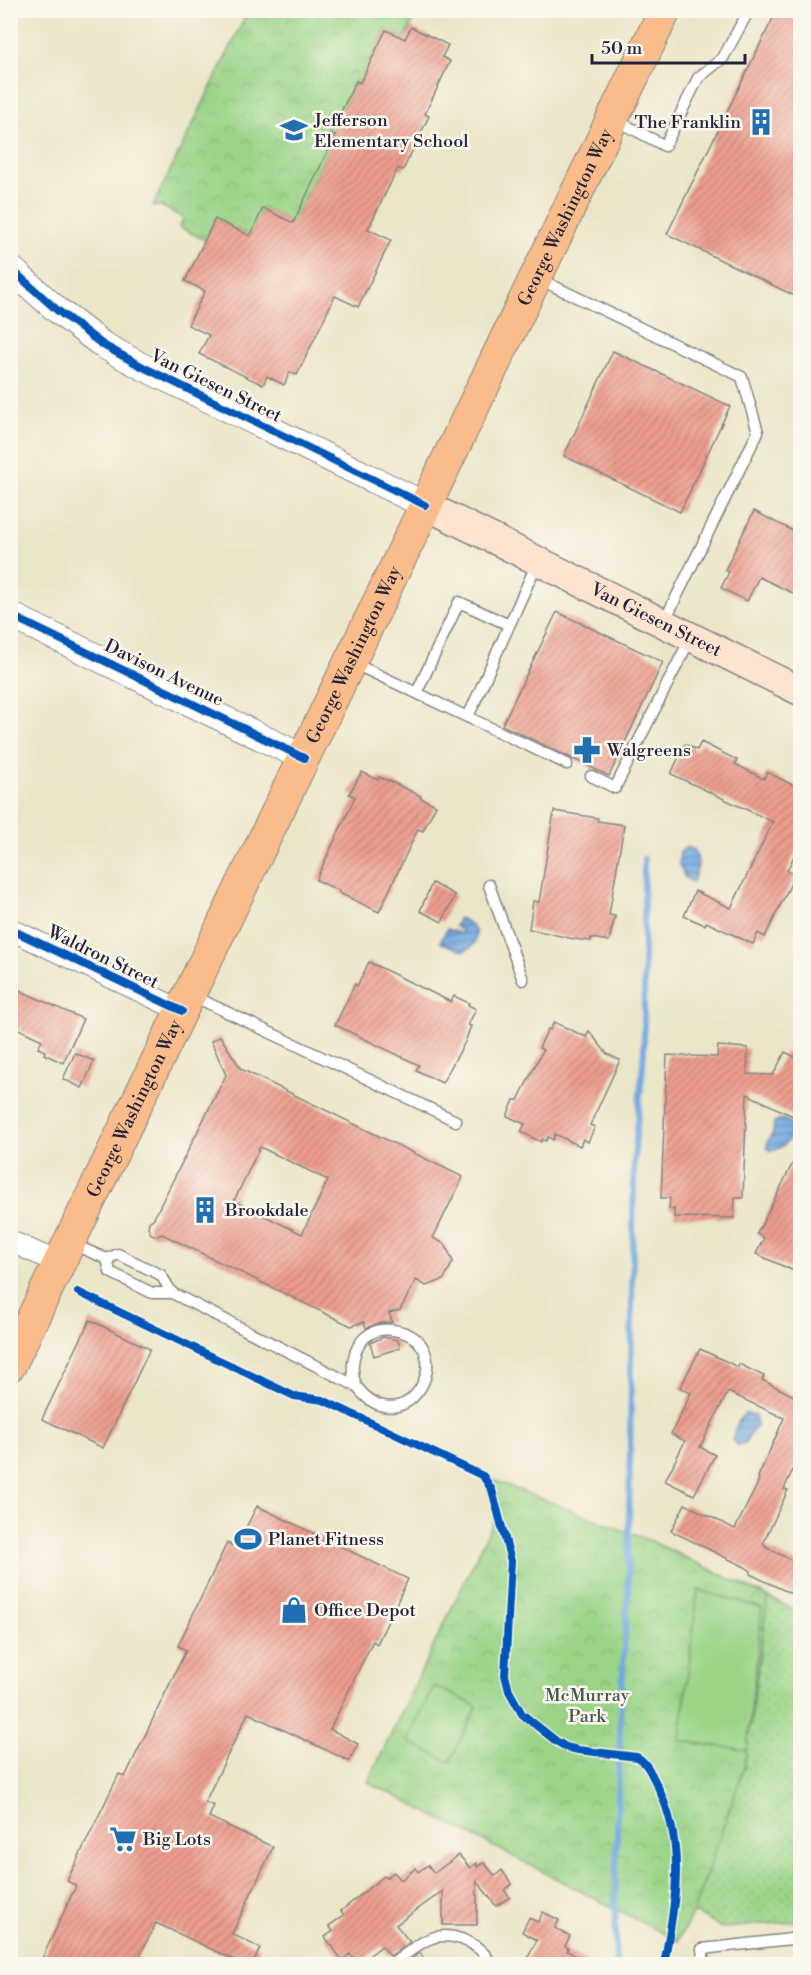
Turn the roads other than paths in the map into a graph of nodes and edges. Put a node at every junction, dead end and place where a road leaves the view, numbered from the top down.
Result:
1 (665, 10) edge
2 (749, 10) edge
3 (613, 118) junction
4 (10, 268) edge
5 (536, 278) junction
6 (425, 505) junction
7 (538, 561) junction
8 (10, 615) edge
9 (664, 623) junction
10 (509, 624) junction
11 (691, 636) junction
12 (350, 661) junction
13 (801, 691) edge
14 (417, 692) junction
15 (468, 717) junction
16 (304, 758) junction
17 (567, 764) dead end
18 (591, 776) dead end
19 (489, 885) dead end
20 (10, 929) edge
21 (523, 980) dead end
22 (185, 1002) junction
23 (456, 1121) dead end
24 (10, 1241) edge
25 (64, 1253) junction
26 (107, 1259) junction
27 (172, 1293) junction
28 (10, 1365) edge
29 (356, 1386) junction
30 (801, 1938) edge
31 (392, 1965) edge
32 (491, 1965) edge
33 (704, 1965) edge

1 - 3 main road, George Washington Way
2 - 3 lane
3 - 5 main road, George Washington Way
4 - 6 street, Van Giesen Street
5 - 6 main road, George Washington Way
5 - 9 lane
6 - 7 main road, Van Giesen Street
6 - 12 main road, George Washington Way
7 - 9 main road, Van Giesen Street
7 - 10 lane
8 - 16 street, Davison Avenue
9 - 11 main road, Van Giesen Street
10 - 14 lane
10 - 15 lane
11 - 13 main road, Van Giesen Street
11 - 18 lane
12 - 14 lane
12 - 16 main road, George Washington Way
14 - 15 lane
15 - 17 lane
16 - 22 main road, George Washington Way
19 - 21 lane
20 - 22 street, Waldron Street
22 - 23 lane
22 - 25 main road, George Washington Way
24 - 25 street
25 - 26 lane
25 - 28 main road, George Washington Way
26 - 27 lane
26 - 27 lane
27 - 29 lane
29 - 29 lane
30 - 33 lane
31 - 32 lane

